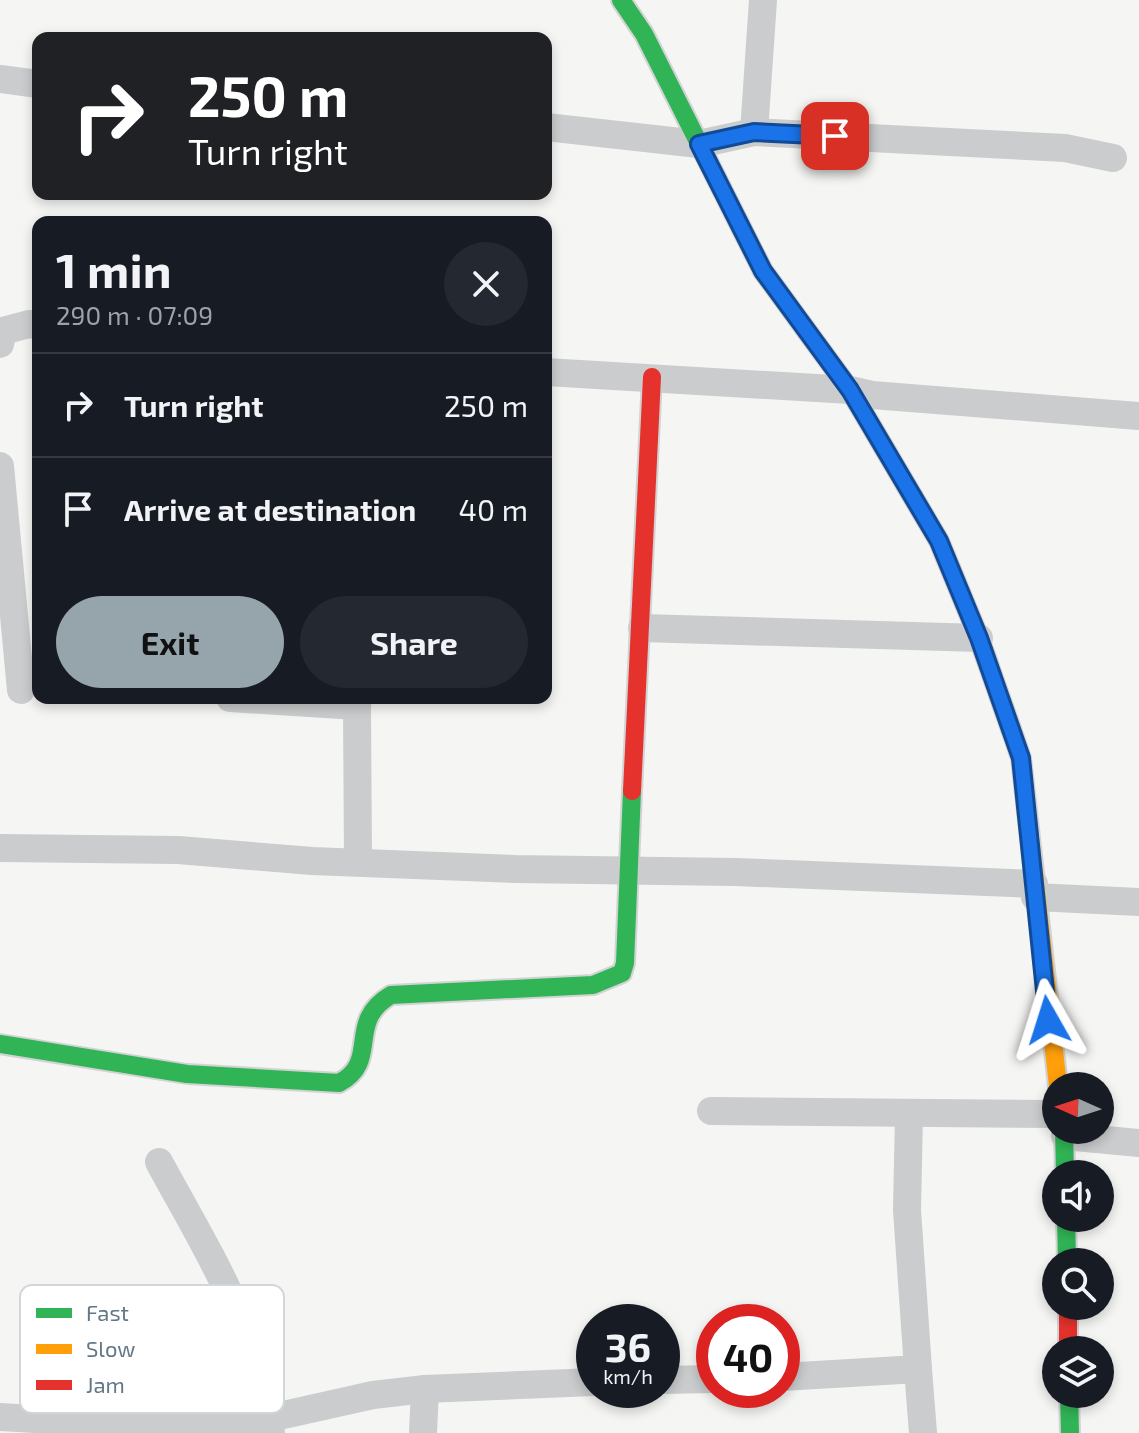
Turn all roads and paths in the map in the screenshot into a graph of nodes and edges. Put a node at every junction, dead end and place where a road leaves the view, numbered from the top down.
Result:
1 (621, 0) edge
2 (763, 0) edge
3 (0, 79) edge
4 (32, 83) edge
5 (552, 128) edge
6 (754, 132) junction
7 (699, 144) junction
8 (1113, 158) dead end
9 (32, 326) edge
10 (0, 344) edge
11 (552, 372) edge
12 (652, 377) junction
13 (850, 390) junction
14 (1139, 416) edge
15 (0, 466) edge
16 (642, 628) junction
17 (979, 638) junction
18 (20, 690) edge
19 (358, 704) edge
20 (0, 848) edge
21 (358, 862) junction
22 (627, 870) junction
23 (1034, 891) junction
24 (1139, 902) edge
25 (0, 1044) edge
26 (1056, 1072) edge
27 (711, 1111) dead end
28 (909, 1114) junction
29 (1042, 1125) edge
30 (1114, 1138) edge
31 (1139, 1143) edge
32 (159, 1162) dead end
33 (225, 1285) edge
34 (918, 1369) junction
35 (800, 1376) edge
36 (576, 1383) edge
37 (425, 1389) junction
38 (1069, 1408) edge
39 (0, 1417) edge
40 (270, 1427) edge
41 (63, 1428) edge
42 (423, 1433) edge
43 (923, 1433) edge
44 (1070, 1433) edge

1 - 7 street
2 - 6 street
3 - 4 street
5 - 7 street
6 - 7 street
6 - 8 street
7 - 13 street
9 - 10 street
11 - 12 street
12 - 13 street
12 - 16 street
13 - 14 street
13 - 17 street
15 - 18 street
16 - 17 street
16 - 22 street
17 - 23 street
19 - 21 street
20 - 21 street
21 - 22 street
22 - 23 street
22 - 25 street
23 - 24 street
23 - 26 street
27 - 28 street
28 - 29 street
28 - 34 street
30 - 31 street
32 - 33 street
34 - 35 street
34 - 43 street
36 - 37 street
37 - 40 street
37 - 42 street
38 - 44 street
39 - 41 street
40 - 41 street

